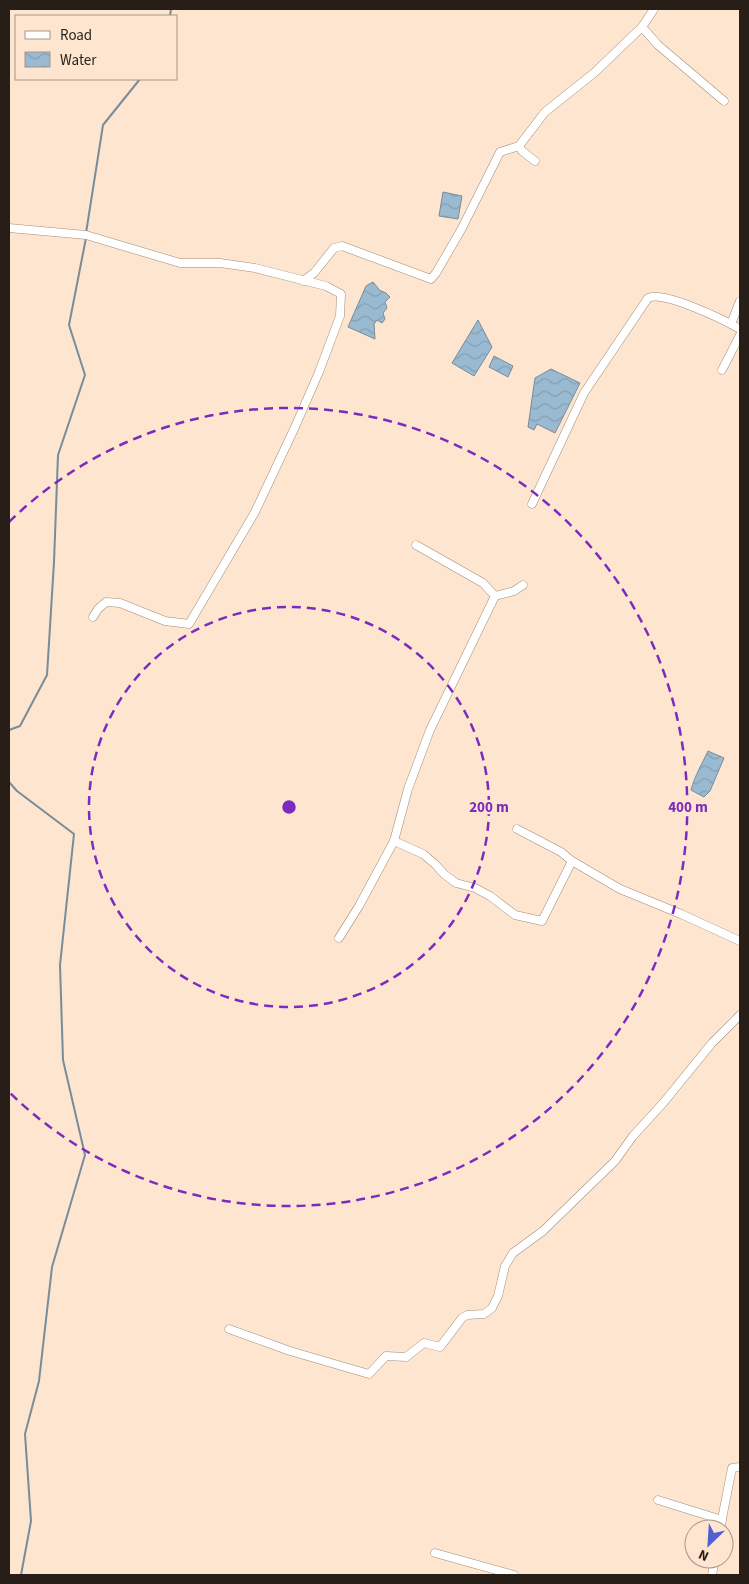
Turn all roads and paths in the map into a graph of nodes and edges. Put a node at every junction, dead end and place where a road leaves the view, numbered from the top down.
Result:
1 (654, 9) edge
2 (642, 27) junction
3 (724, 101) dead end
4 (519, 146) junction
5 (535, 161) dead end
6 (9, 228) edge
7 (303, 281) junction
8 (740, 301) edge
9 (731, 324) junction
10 (740, 329) edge
11 (740, 335) edge
12 (722, 370) dead end
13 (532, 504) dead end
14 (416, 545) dead end
15 (524, 585) dead end
16 (495, 596) junction
17 (93, 617) dead end
18 (517, 829) dead end
19 (394, 841) junction
20 (572, 861) junction
21 (339, 938) dead end
22 (740, 941) edge
23 (740, 1015) edge
24 (230, 1328) dead end
25 (740, 1468) edge
26 (658, 1500) dead end
27 (719, 1519) edge
28 (722, 1519) edge
29 (435, 1553) dead end
30 (514, 1575) edge

1 - 2 street
2 - 3 street
2 - 4 street
4 - 5 street
4 - 7 street
6 - 7 street
7 - 17 street
8 - 9 street
9 - 10 street
9 - 13 street
11 - 12 street
14 - 16 street
15 - 16 street
16 - 19 street
18 - 20 street
19 - 20 street
19 - 21 street
20 - 22 street
23 - 24 street
25 - 28 street
26 - 27 street
29 - 30 street

